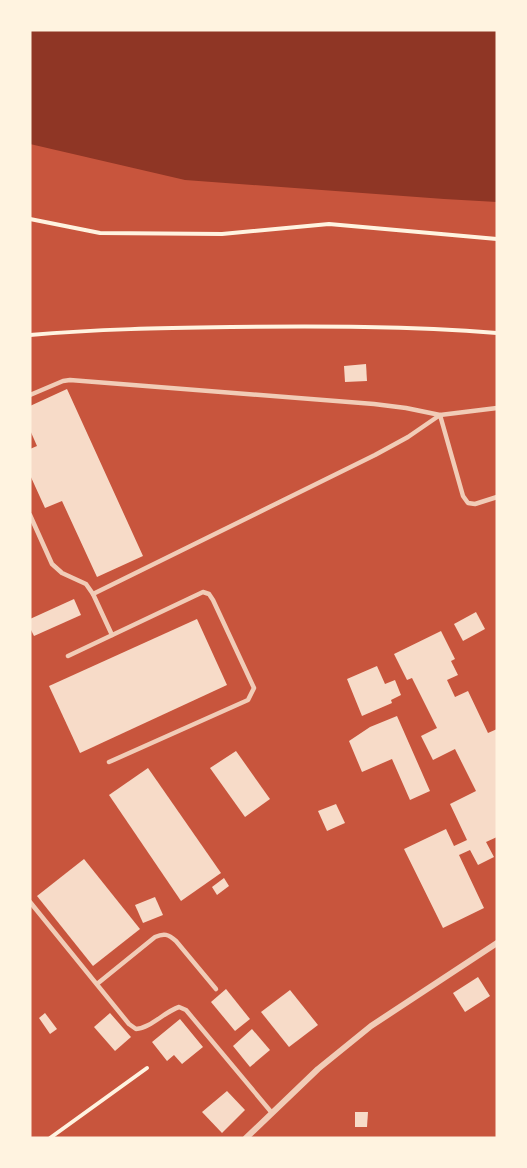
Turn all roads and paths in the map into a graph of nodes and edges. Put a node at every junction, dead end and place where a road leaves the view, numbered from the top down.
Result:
1 (30, 219) edge
2 (497, 239) edge
3 (497, 333) edge
4 (30, 335) edge
5 (30, 395) edge
6 (497, 408) edge
7 (440, 415) junction
8 (497, 497) edge
9 (30, 515) edge
10 (93, 594) junction
11 (112, 635) junction
12 (68, 656) dead end
13 (109, 762) dead end
14 (30, 902) edge
15 (497, 943) edge
16 (97, 984) junction
17 (216, 988) dead end
18 (147, 1068) dead end
19 (272, 1113) junction
20 (50, 1138) edge
21 (246, 1138) edge

1 - 2 path
3 - 4 path
5 - 7 lane
6 - 7 lane
7 - 8 lane
7 - 10 lane
9 - 10 lane
10 - 11 lane
11 - 12 lane
11 - 13 lane
14 - 16 lane
15 - 19 street
16 - 17 lane
16 - 19 lane
18 - 20 path
19 - 21 street

